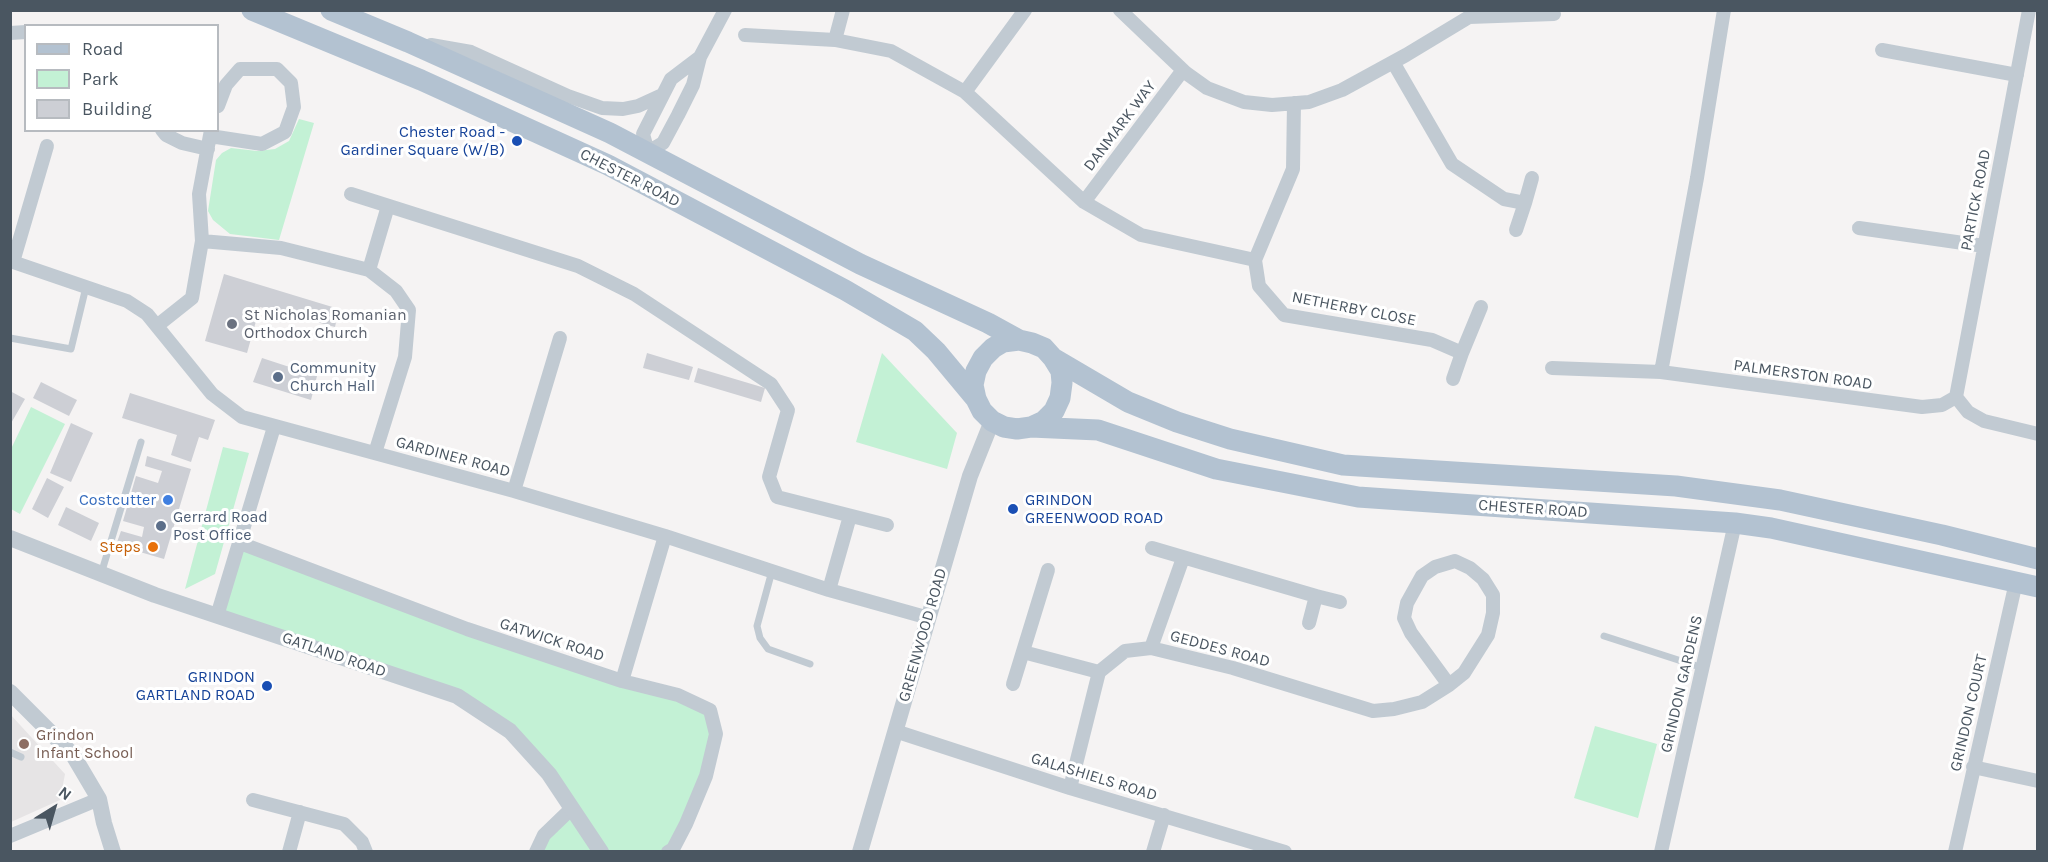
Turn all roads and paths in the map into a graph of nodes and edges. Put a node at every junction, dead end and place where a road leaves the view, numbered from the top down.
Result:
1 (252, 10) edge
2 (331, 10) edge
3 (724, 10) edge
4 (843, 10) edge
5 (1025, 10) edge
6 (1120, 10) edge
7 (1724, 10) edge
8 (2029, 10) edge
9 (1554, 14) dead end
10 (745, 35) dead end
11 (835, 40) junction
12 (408, 42) junction
13 (1882, 50) dead end
14 (700, 57) junction
15 (1393, 62) junction
16 (1183, 70) junction
17 (2017, 75) junction
18 (965, 92) junction
19 (662, 95) junction
20 (219, 103) edge
21 (1294, 103) junction
22 (164, 132) edge
23 (210, 138) edge
24 (46, 146) dead end
25 (648, 152) junction
26 (1532, 178) dead end
27 (635, 179) junction
28 (351, 194) dead end
29 (1084, 202) junction
30 (1525, 202) junction
31 (388, 206) junction
32 (1859, 228) dead end
33 (1516, 230) dead end
34 (202, 241) junction
35 (1984, 246) junction
36 (1255, 260) junction
37 (12, 262) edge
38 (369, 270) junction
39 (86, 287) junction
40 (1481, 307) dead end
41 (158, 325) junction
42 (10, 338) edge
43 (560, 338) dead end
44 (1019, 340) junction
45 (1462, 353) junction
46 (1053, 358) junction
47 (1552, 368) dead end
48 (1660, 372) junction
49 (1453, 379) dead end
50 (1956, 397) junction
51 (976, 399) junction
52 (992, 421) junction
53 (274, 427) junction
54 (1030, 428) junction
55 (2037, 434) edge
56 (141, 442) dead end
57 (375, 453) junction
58 (514, 491) junction
59 (850, 516) junction
60 (1735, 523) junction
61 (887, 525) dead end
62 (665, 536) junction
63 (11, 540) edge
64 (240, 543) junction
65 (1152, 548) dead end
66 (1183, 558) junction
67 (2037, 559) edge
68 (1048, 570) dead end
69 (772, 572) junction
70 (101, 574) junction
71 (2016, 582) junction
72 (2037, 587) edge
73 (829, 590) junction
74 (1316, 596) junction
75 (1340, 602) dead end
76 (217, 616) junction
77 (929, 618) junction
78 (1309, 623) dead end
79 (1604, 636) dead end
80 (1151, 648) junction
81 (1023, 652) junction
82 (810, 664) dead end
83 (1703, 668) junction
84 (1099, 672) junction
85 (622, 681) junction
86 (1013, 684) dead end
87 (1449, 685) junction
88 (10, 692) edge
89 (895, 731) junction
90 (10, 752) edge
91 (21, 757) dead end
92 (1973, 767) junction
93 (2037, 781) edge
94 (1070, 788) junction
95 (99, 799) junction
96 (253, 800) dead end
97 (572, 808) junction
98 (300, 812) junction
99 (1164, 815) junction
100 (10, 836) edge
101 (113, 852) edge
102 (289, 852) edge
103 (366, 852) edge
104 (536, 852) edge
105 (602, 852) edge
106 (668, 852) edge
107 (860, 852) edge
108 (1153, 852) edge
109 (1285, 852) edge
110 (1661, 852) edge
111 (1954, 852) edge

1 - 27 main road, CHESTER ROAD
2 - 12 main road, CHESTER ROAD
3 - 14 street
4 - 11 street
5 - 18 street
6 - 16 street
7 - 48 street
8 - 17 street, PARTICK ROAD
9 - 15 street
10 - 11 street
11 - 18 street
12 - 19 street
12 - 25 main road, CHESTER ROAD
13 - 17 street
14 - 19 street
14 - 25 street
15 - 21 street
15 - 30 street
16 - 21 street
16 - 29 street, DANMARK WAY
17 - 35 street, PARTICK ROAD
18 - 29 street
19 - 25 street
20 - 23 street
21 - 36 street
22 - 23 street
23 - 34 street
24 - 37 street
25 - 27 main road
25 - 44 main road, CHESTER ROAD
26 - 30 street
27 - 51 main road, CHESTER ROAD
28 - 31 street
29 - 36 street
30 - 33 street
31 - 38 street
31 - 59 street
32 - 35 street
34 - 38 street
34 - 41 street
35 - 50 street, PARTICK ROAD
36 - 45 street, NETHERBY CLOSE
37 - 39 street, GARDINER ROAD
38 - 57 street
39 - 41 street, GARDINER ROAD
39 - 42 lane
40 - 45 street
41 - 53 street, GARDINER ROAD
43 - 58 street
44 - 46 main road, CHESTER ROAD
44 - 51 main road
45 - 49 street
46 - 54 main road
46 - 67 main road, CHESTER ROAD
47 - 48 street, PALMERSTON ROAD
48 - 50 street, PALMERSTON ROAD
50 - 55 street
51 - 52 main road, CHESTER ROAD
52 - 54 main road, CHESTER ROAD
52 - 77 street, GREENWOOD ROAD
53 - 57 street, GARDINER ROAD
53 - 64 street
54 - 60 main road, CHESTER ROAD
56 - 70 lane
57 - 58 street, GARDINER ROAD
58 - 62 street, GARDINER ROAD
59 - 61 street
59 - 73 street
60 - 71 main road, CHESTER ROAD
60 - 83 street, GRINDON GARDENS
62 - 69 street, GARDINER ROAD
62 - 85 street
63 - 70 street, GATLAND ROAD
64 - 76 street
64 - 85 street, GATWICK ROAD
65 - 66 street
66 - 74 street
66 - 80 street
68 - 81 street
69 - 73 street, GARDINER ROAD
69 - 82 lane
70 - 76 street, GATLAND ROAD
71 - 72 main road, CHESTER ROAD
71 - 92 street, GRINDON COURT
73 - 77 street, GARDINER ROAD
74 - 75 street
74 - 78 street
76 - 97 street, GATLAND ROAD
77 - 89 street, GREENWOOD ROAD
79 - 83 lane
80 - 84 street, GEDDES ROAD
80 - 87 street, GEDDES ROAD
81 - 84 street
81 - 86 street
83 - 110 street, GRINDON GARDENS
84 - 94 street
85 - 106 street, GATWICK ROAD
87 - 87 street, GEDDES ROAD
88 - 95 street
89 - 94 street, GALASHIELS ROAD
89 - 107 street, GREENWOOD ROAD
90 - 91 lane
92 - 93 street
92 - 111 street, GRINDON COURT
94 - 99 street, GALASHIELS ROAD
95 - 100 street
95 - 101 street
96 - 98 street
97 - 104 street
97 - 105 street, GATLAND ROAD
98 - 102 street
98 - 103 street
99 - 108 street
99 - 109 street, GALASHIELS ROAD

